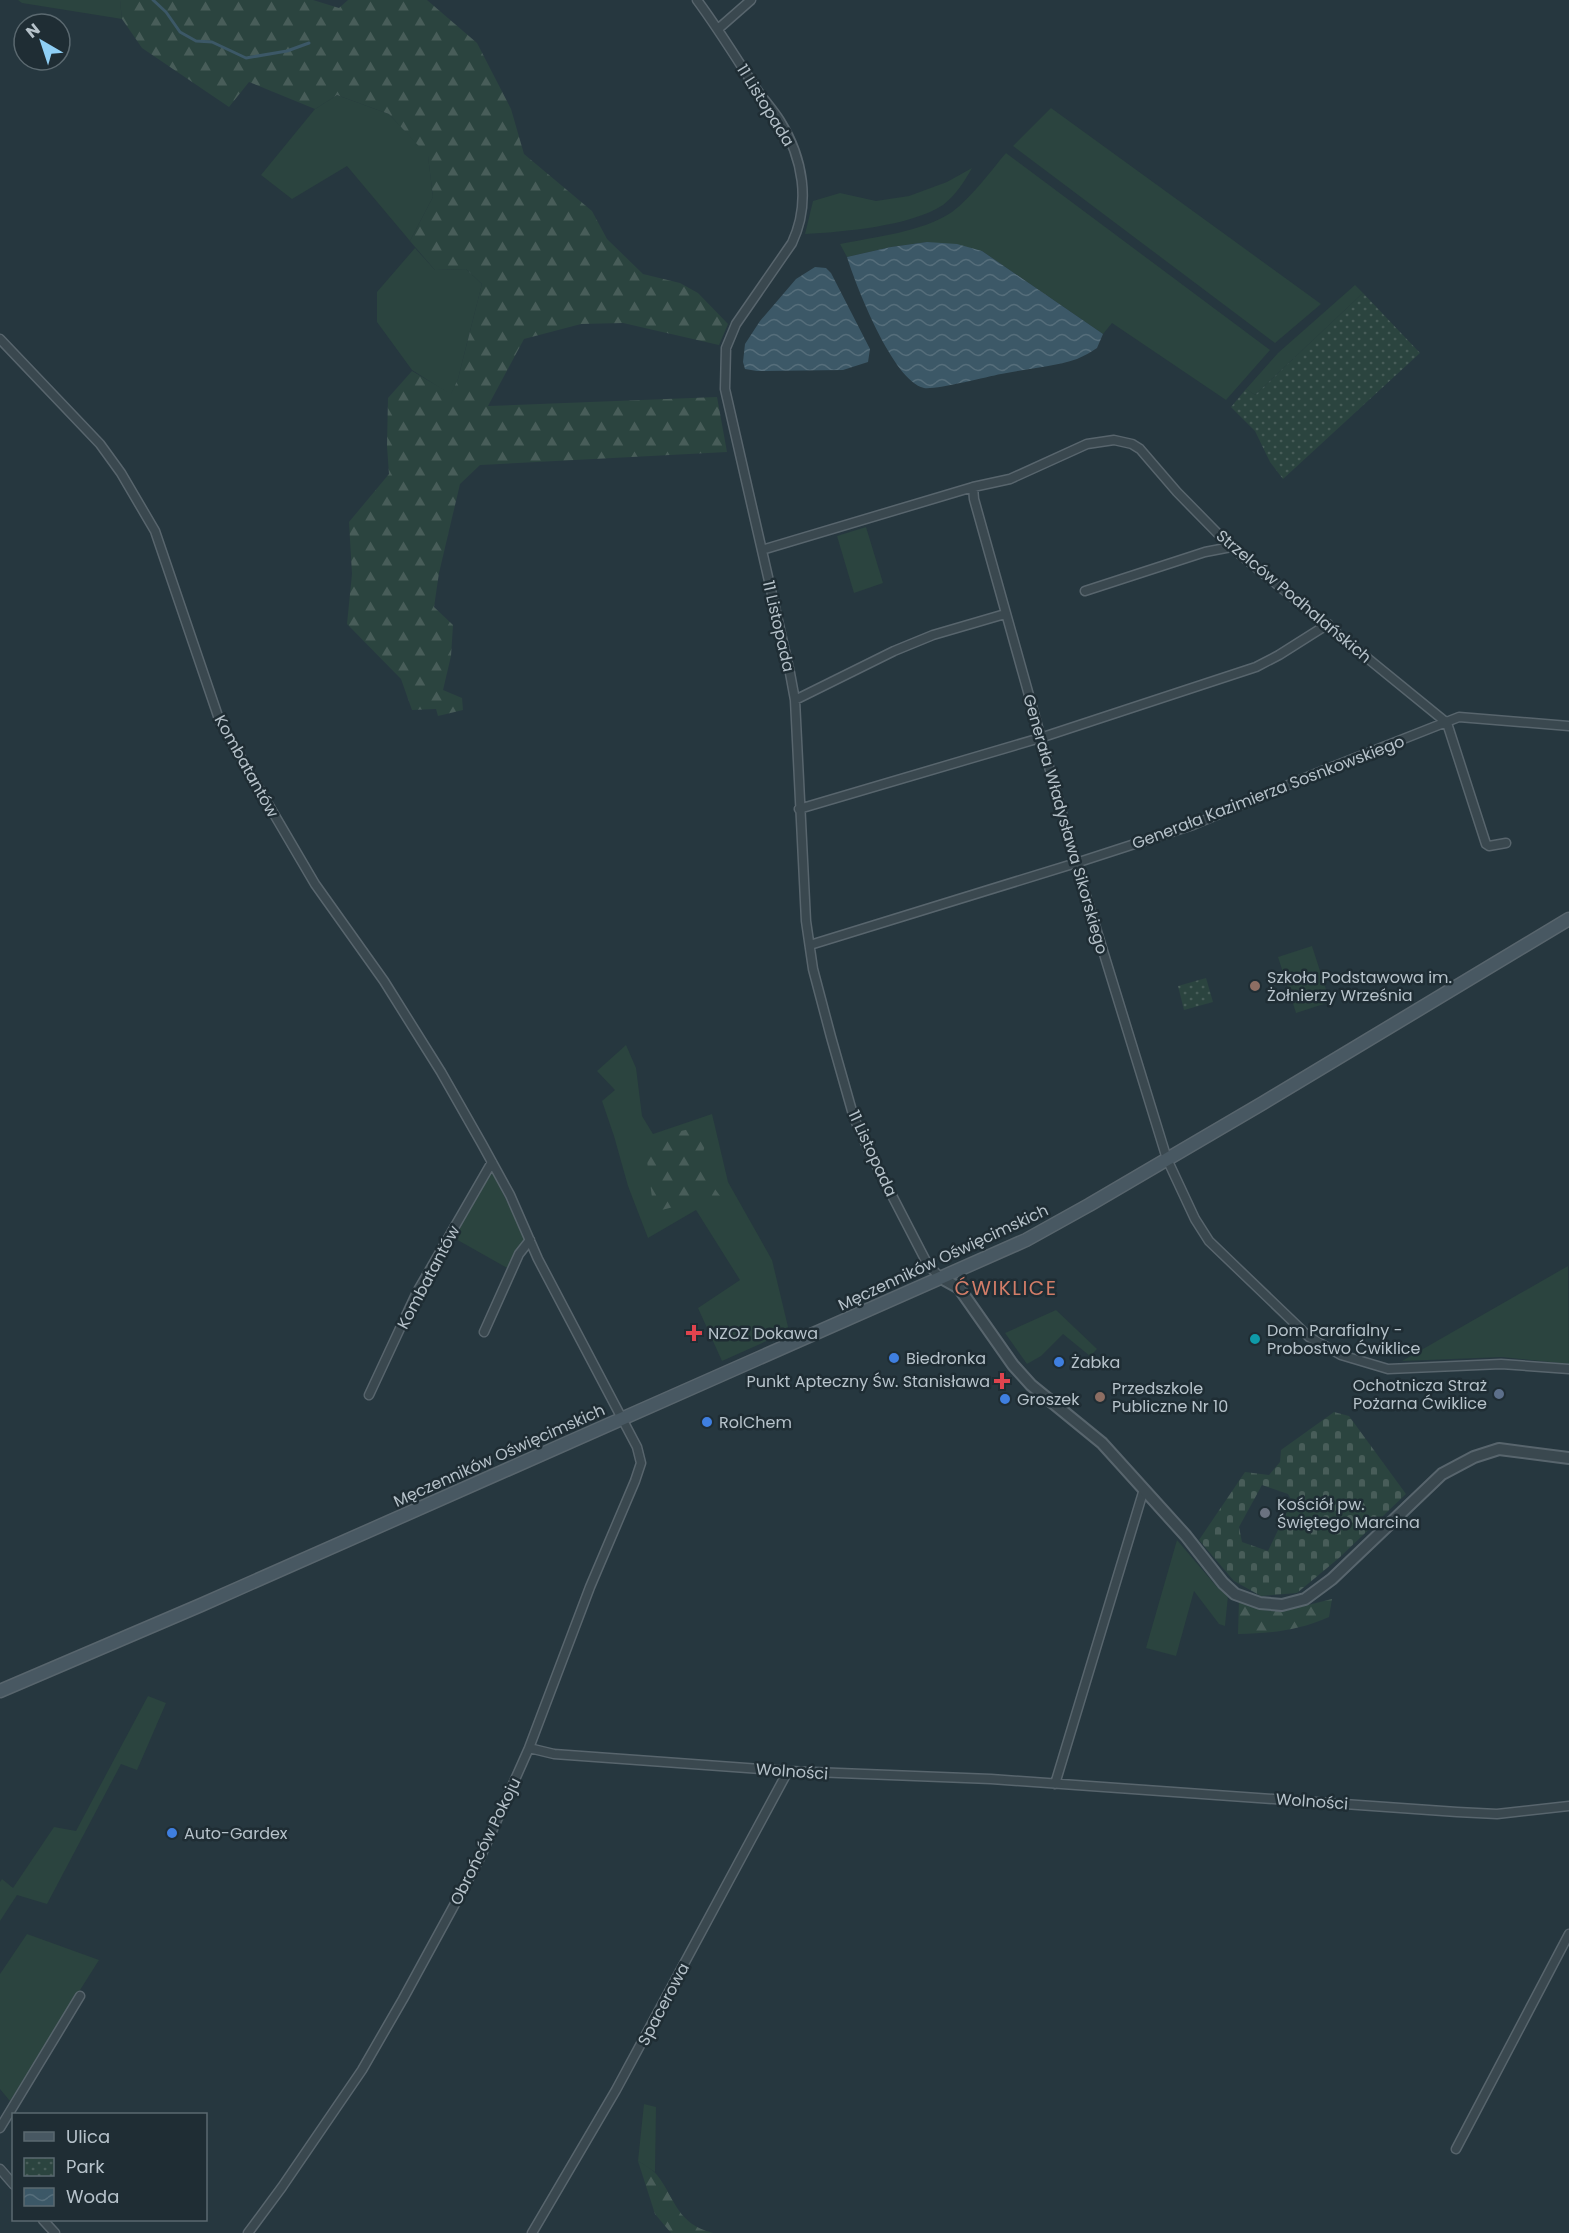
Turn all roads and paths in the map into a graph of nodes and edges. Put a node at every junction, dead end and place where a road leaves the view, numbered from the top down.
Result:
1 (697, 0) edge
2 (751, 0) edge
3 (717, 29) junction
4 (0, 339) edge
5 (973, 488) junction
6 (1231, 547) junction
7 (762, 550) junction
8 (1085, 591) dead end
9 (1005, 615) junction
10 (1328, 624) junction
11 (795, 700) junction
12 (1447, 723) junction
13 (1569, 726) edge
14 (1040, 738) junction
15 (800, 810) junction
16 (1506, 843) dead end
17 (1076, 864) junction
18 (1569, 919) edge
19 (810, 945) junction
20 (1167, 1159) junction
21 (492, 1162) junction
22 (530, 1240) junction
23 (941, 1278) junction
24 (484, 1332) dead end
25 (1569, 1369) edge
26 (369, 1395) dead end
27 (623, 1418) junction
28 (1569, 1458) edge
29 (1144, 1488) junction
30 (0, 1691) edge
31 (530, 1748) junction
32 (788, 1771) junction
33 (1055, 1784) junction
34 (1569, 1806) edge
35 (1569, 1934) edge
36 (80, 1996) dead end
37 (0, 2128) edge
38 (1456, 2149) dead end
39 (0, 2169) edge
40 (12, 2183) edge
41 (44, 2221) edge
42 (55, 2233) edge
43 (248, 2233) edge
44 (532, 2233) edge

1 - 3 street, 11 Listopada
2 - 3 street
3 - 7 street, 11 Listopada
4 - 21 street, Kombatantów
5 - 6 street, Strzelców Podhalańskich
5 - 7 street, Strzelców Podhalańskich
5 - 9 street, Generała Władysława Sikorskiego
6 - 8 street
6 - 10 street, Strzelców Podhalańskich
7 - 11 street, 11 Listopada
9 - 11 street
9 - 14 street, Generała Władysława Sikorskiego
10 - 12 street, Strzelców Podhalańskich
10 - 14 street
11 - 15 street, 11 Listopada
12 - 13 street
12 - 16 street
12 - 17 street, Generała Kazimierza Sosnkowskiego
14 - 15 street
14 - 17 street, Generała Władysława Sikorskiego
15 - 19 street, 11 Listopada
17 - 19 street, Generała Kazimierza Sosnkowskiego
17 - 20 street, Generała Władysława Sikorskiego
18 - 20 main road, Męczenników Oświęcimskich
19 - 23 street, 11 Listopada
20 - 23 main road, Męczenników Oświęcimskich
20 - 25 street, Generała Władysława Sikorskiego
21 - 22 street, Kombatantów
21 - 26 street, Kombatantów
22 - 24 street
22 - 27 street, Kombatantów
23 - 27 main road, Męczenników Oświęcimskich
23 - 29 street
27 - 30 main road, Męczenników Oświęcimskich
27 - 31 street, Obrońców Pokoju
28 - 29 street
29 - 33 street
31 - 32 street, Wolności
31 - 43 street, Obrońców Pokoju
32 - 33 street, Wolności
32 - 44 street, Spacerowa
33 - 34 street, Wolności
35 - 38 street
36 - 37 street
39 - 40 street
41 - 42 street

